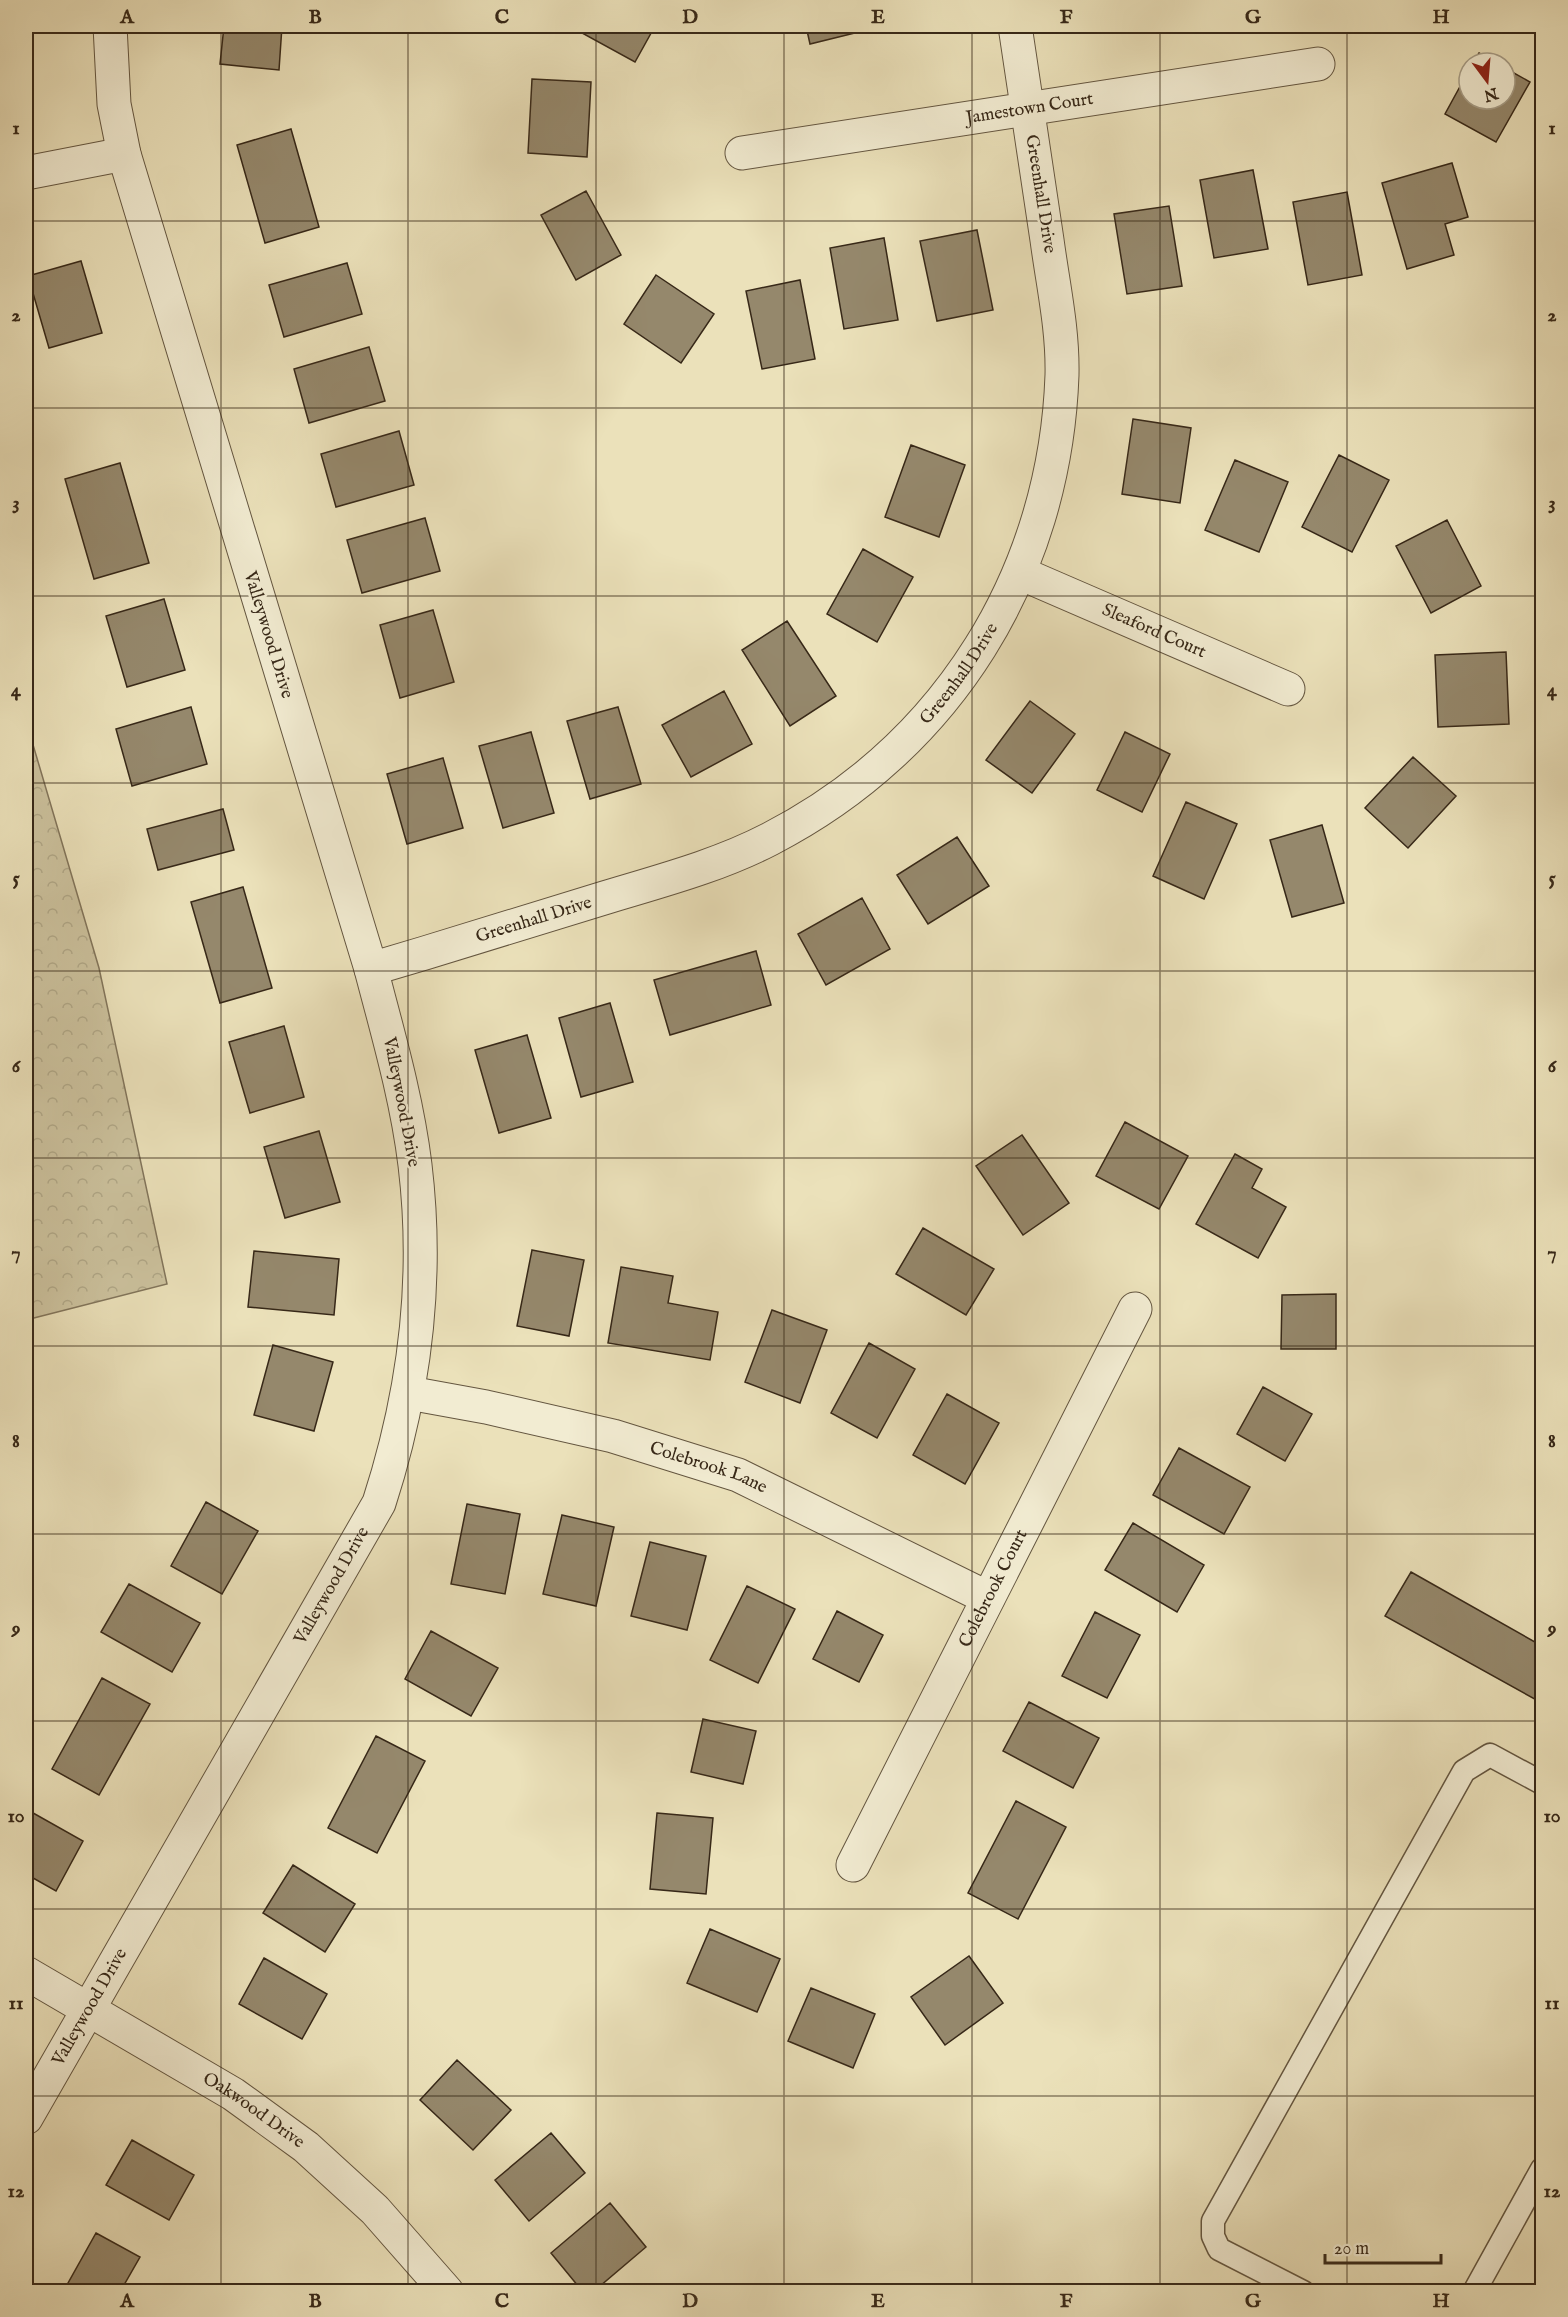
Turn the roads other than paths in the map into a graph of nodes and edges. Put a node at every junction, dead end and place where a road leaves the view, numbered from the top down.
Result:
1 (110, 26) edge
2 (1015, 26) edge
3 (1318, 64) dead end
4 (1028, 110) junction
5 (742, 153) dead end
6 (124, 154) junction
7 (26, 173) edge
8 (1020, 573) junction
9 (1288, 689) dead end
10 (371, 969) junction
11 (1135, 1309) dead end
12 (409, 1393) junction
13 (988, 1598) junction
14 (1542, 1783) edge
15 (852, 1865) dead end
16 (26, 1973) edge
17 (89, 2010) junction
18 (26, 2118) edge
19 (1542, 2169) edge
20 (447, 2292) edge
21 (1303, 2292) edge
22 (1474, 2292) edge

1 - 6 street, Valleywood Drive
2 - 4 street, Greenhall Drive
3 - 4 street, Jamestown Court
4 - 5 street, Jamestown Court
4 - 8 street, Greenhall Drive
6 - 7 street
6 - 10 street, Valleywood Drive
8 - 9 street, Sleaford Court
8 - 10 street, Greenhall Drive
10 - 12 street, Valleywood Drive
11 - 13 street, Colebrook Court
12 - 13 street, Colebrook Lane
12 - 17 street, Valleywood Drive
13 - 15 street, Colebrook Court
14 - 21 lane
16 - 17 street, Oakwood Drive
17 - 18 street, Valleywood Drive
17 - 20 street, Oakwood Drive
19 - 22 lane

